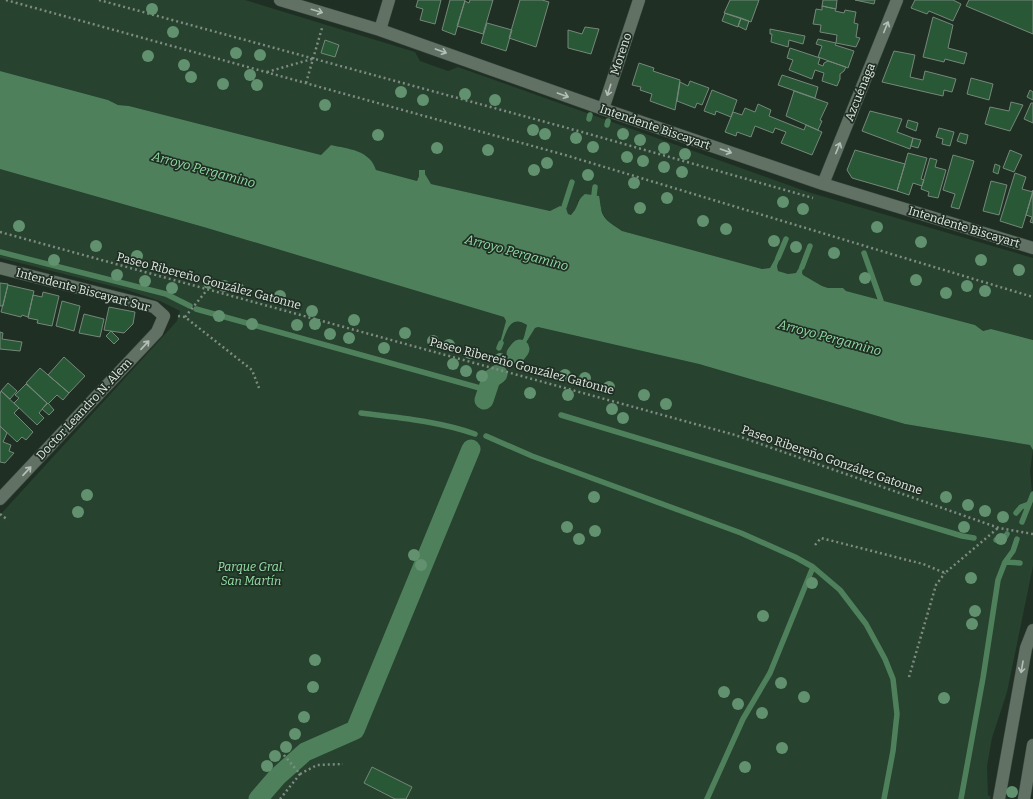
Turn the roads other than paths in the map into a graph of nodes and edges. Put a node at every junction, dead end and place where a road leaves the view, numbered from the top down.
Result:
1 (280, 0) edge
2 (389, 0) edge
3 (639, 0) edge
4 (897, 0) edge
5 (380, 30) junction
6 (603, 109) junction
7 (824, 184) junction
8 (1033, 248) edge
9 (0, 268) edge
10 (164, 316) joint
11 (1, 496) edge
12 (1033, 630) edge
13 (1033, 745) edge
14 (999, 799) edge
15 (1024, 799) edge

1 -> 5 street, Intendente Biscayart
2 - 5 street
3 -> 6 street, Moreno
7 -> 4 street, Azcuénaga
5 -> 6 street, Intendente Biscayart
6 -> 7 street, Intendente Biscayart
7 - 8 street, Intendente Biscayart
9 - 10 street, Intendente Biscayart Sur
11 -> 10 street, Doctor Leandro N. Alem
12 -> 14 street
13 - 15 street

